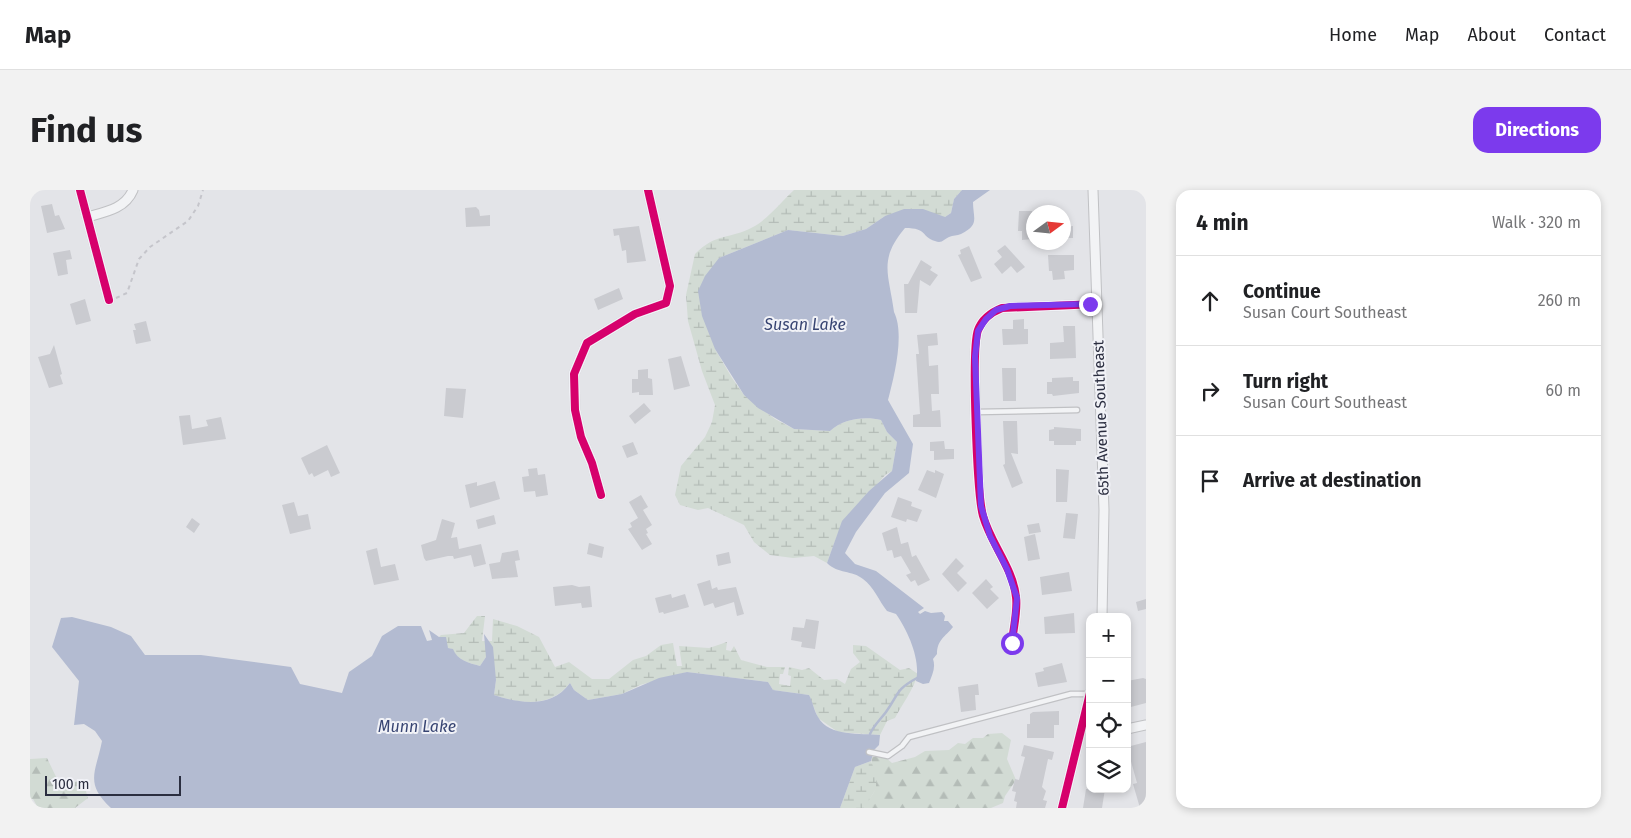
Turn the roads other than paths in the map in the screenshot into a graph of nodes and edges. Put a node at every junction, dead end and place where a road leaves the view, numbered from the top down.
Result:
1 (80, 190) edge
2 (133, 190) edge
3 (648, 190) edge
4 (1093, 190) edge
5 (87, 217) junction
6 (109, 300) road end
7 (1097, 304) junction
8 (1077, 410) dead end
9 (977, 412) junction
10 (602, 495) dead end
11 (1102, 613) edge
12 (1012, 643) dead end
13 (1086, 694) edge
14 (1146, 725) edge
15 (1086, 726) edge
16 (1131, 728) edge
17 (869, 752) dead end
18 (1062, 808) edge

1 - 5 street
2 - 5 street
3 - 10 street
4 - 7 street, 65th Avenue Southeast
5 - 6 street
7 - 9 street
7 - 11 street, 65th Avenue Southeast
8 - 9 lane
9 - 12 street
13 - 17 lane
14 - 16 street
15 - 18 street

